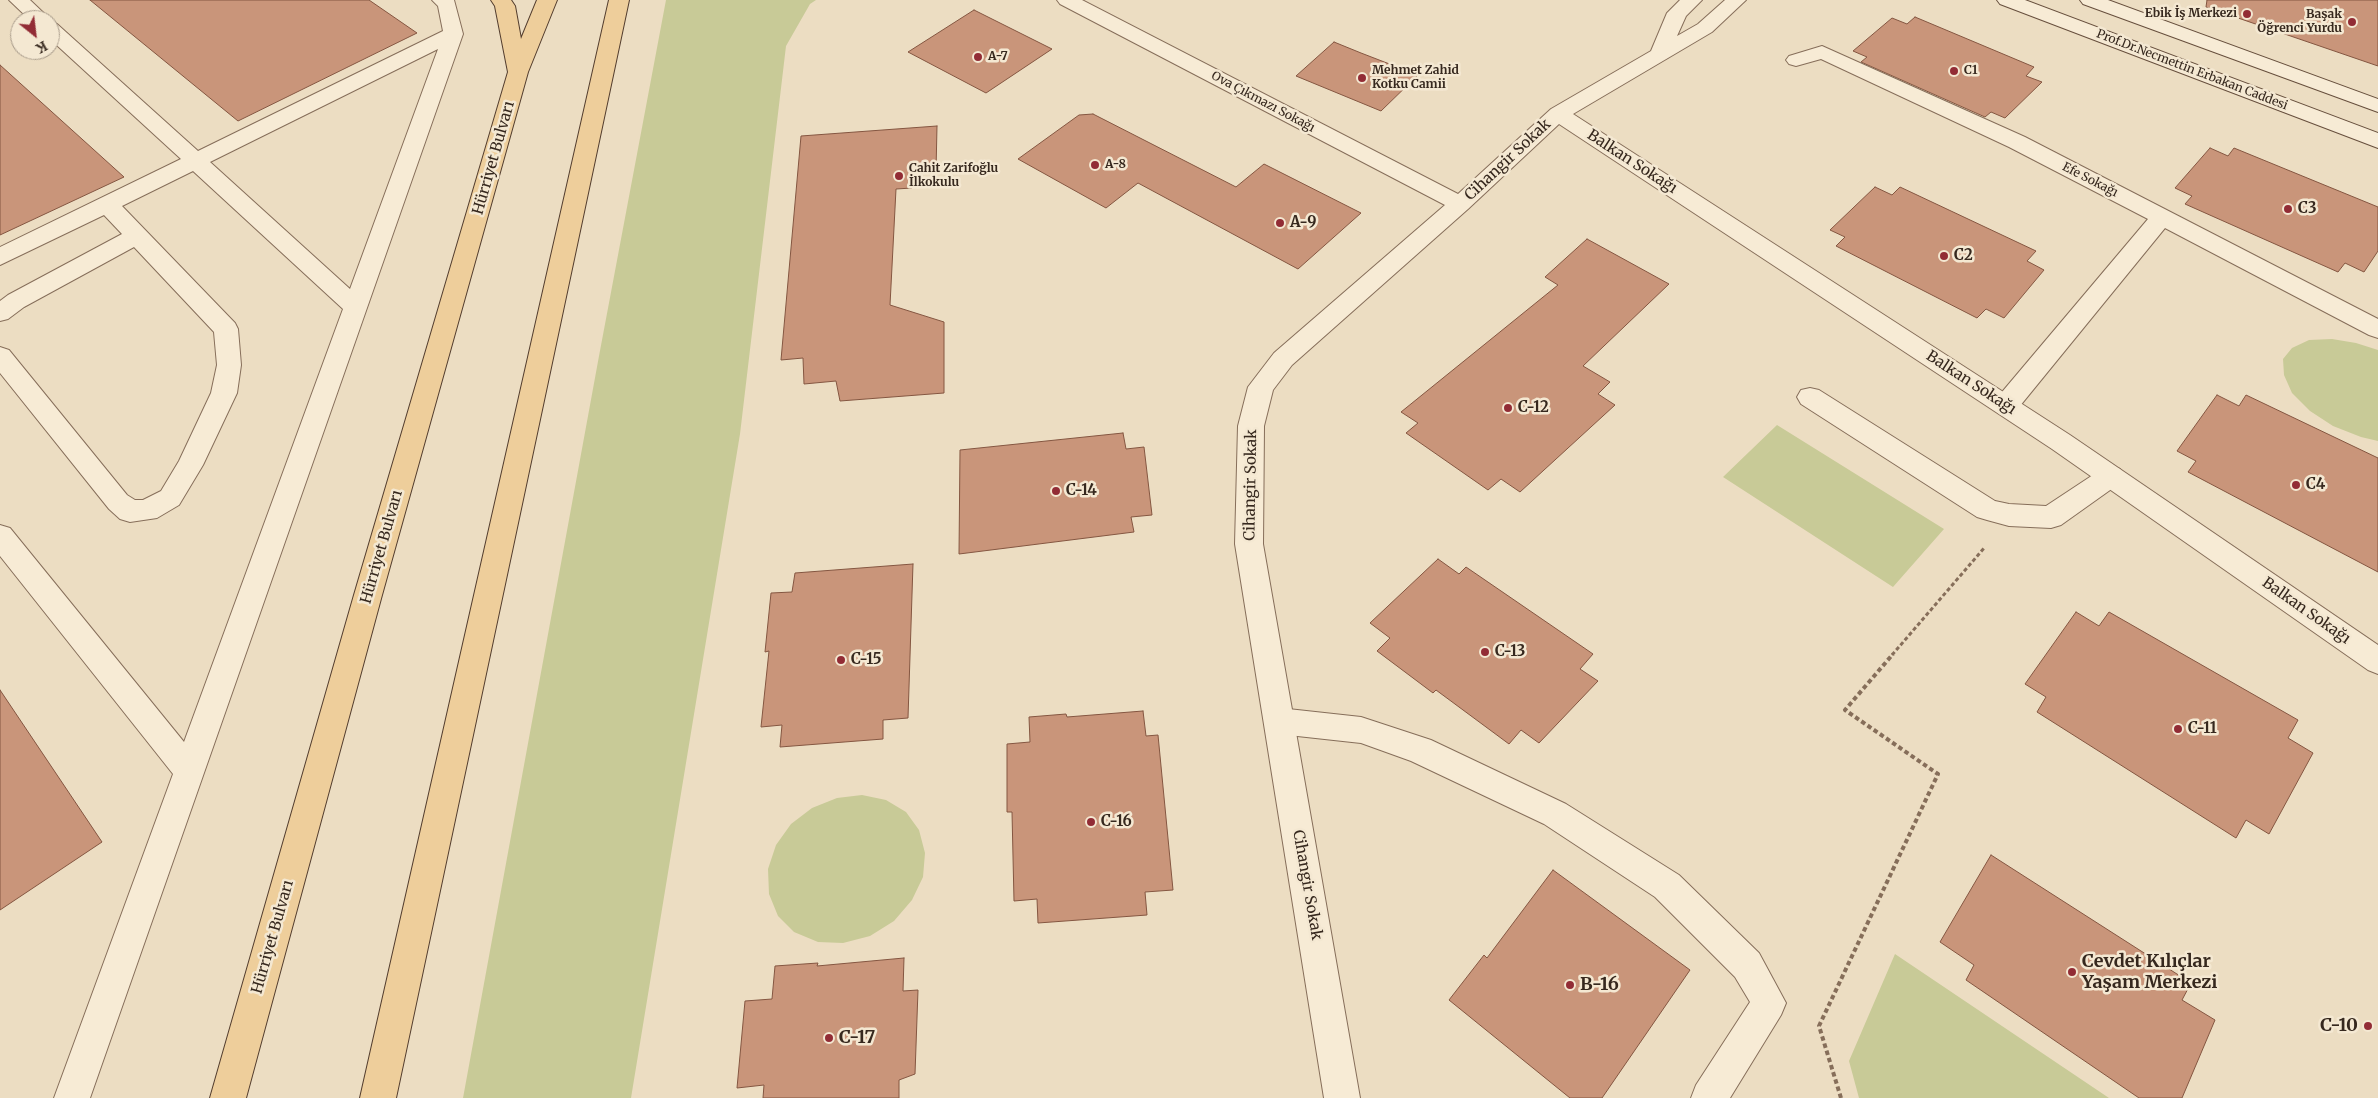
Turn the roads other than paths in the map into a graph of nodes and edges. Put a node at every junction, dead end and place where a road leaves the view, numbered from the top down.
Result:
1 (19, 0) edge
2 (442, 0) edge
3 (501, 0) edge
4 (547, 0) edge
5 (618, 0) edge
6 (1067, 0) edge
7 (1692, 0) edge
8 (1736, 0) edge
9 (2007, 0) edge
10 (2090, 0) edge
11 (30, 10) edge
12 (453, 34) junction
13 (60, 37) edge
14 (1660, 54) junction
15 (1796, 60) dead end
16 (518, 72) junction
17 (2378, 106) edge
18 (1558, 114) junction
19 (2378, 141) edge
20 (195, 161) junction
21 (107, 204) junction
22 (1460, 204) junction
23 (2162, 217) junction
24 (136, 236) junction
25 (0, 257) edge
26 (355, 308) junction
27 (0, 313) edge
28 (2378, 328) edge
29 (0, 356) edge
30 (1810, 396) dead end
31 (2006, 406) junction
32 (2111, 476) junction
33 (0, 536) edge
34 (2378, 661) edge
35 (1279, 721) junction
36 (188, 771) junction
37 (72, 1098) edge
38 (228, 1098) edge
39 (378, 1098) edge
40 (1342, 1098) edge
41 (1709, 1098) edge

1 - 11 street
2 - 12 street
3 - 16 main road
4 - 16 main road, Hürriyet Bulvarı
5 - 39 main road
6 - 22 street, Ova Çıkmazı Sokağı
7 - 14 street
8 - 14 street, Cihangir Sokak
9 - 19 street, Prof.Dr.Necmettin Erbakan Caddesi
10 - 17 street, Prof.Dr.Necmettin Erbakan Caddesi
12 - 20 street
12 - 26 street
13 - 20 street
14 - 18 street, Cihangir Sokak
15 - 23 street, Efe Sokağı
16 - 38 main road, Hürriyet Bulvarı
18 - 22 street, Cihangir Sokak
18 - 31 street, Balkan Sokağı
20 - 21 street
20 - 26 street
21 - 24 street
21 - 25 street
22 - 35 street, Cihangir Sokak
23 - 28 street, Efe Sokağı
23 - 31 street
24 - 27 street
24 - 29 street
26 - 36 street
30 - 32 street
31 - 32 street, Balkan Sokağı
32 - 34 street, Balkan Sokağı
33 - 36 street
35 - 40 street, Cihangir Sokak
35 - 41 street
36 - 37 street

